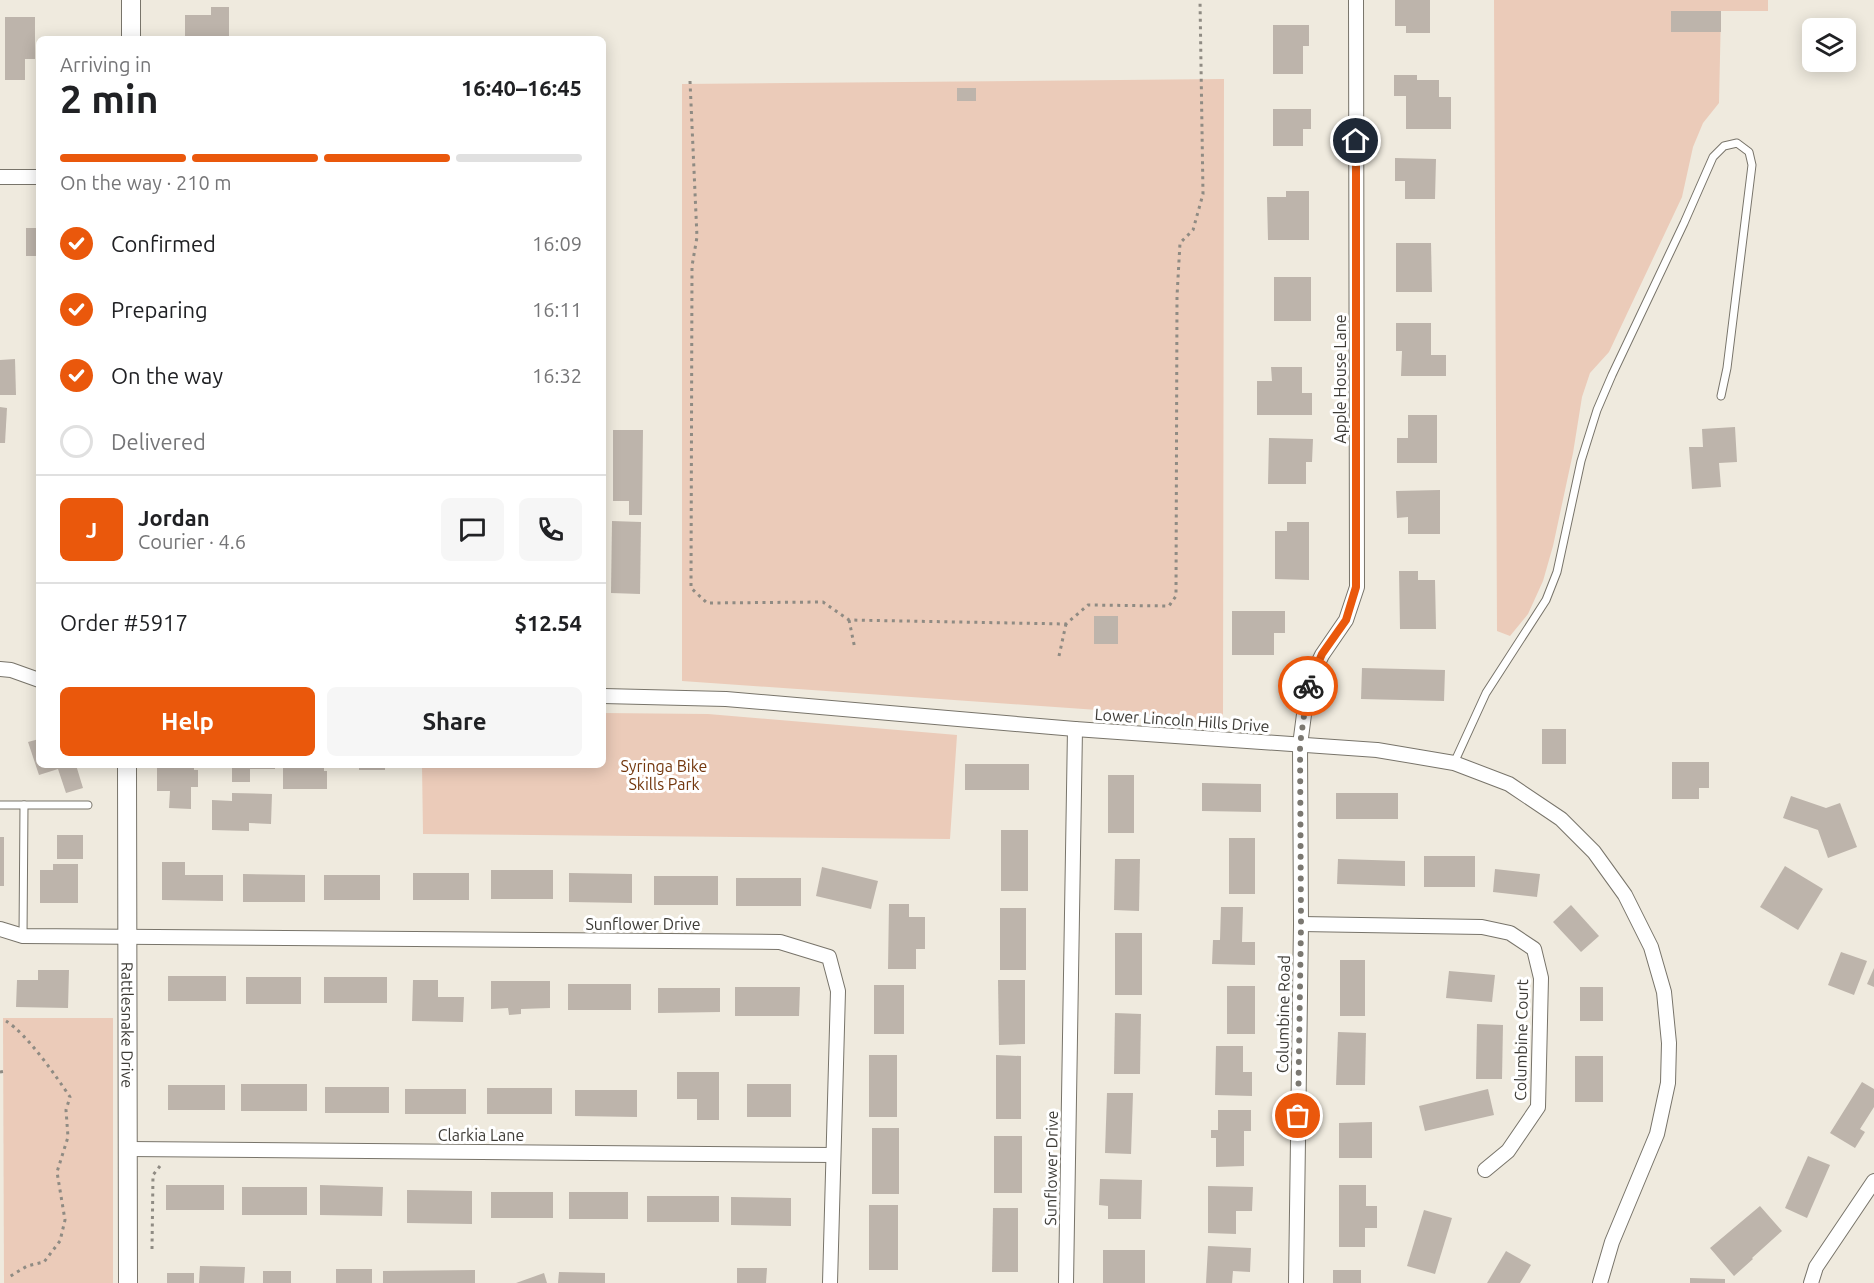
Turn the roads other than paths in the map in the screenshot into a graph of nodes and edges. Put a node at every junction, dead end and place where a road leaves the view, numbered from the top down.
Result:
1 (131, 0) edge
2 (1356, 0) edge
3 (131, 36) edge
4 (0, 177) edge
5 (36, 177) edge
6 (1721, 396) dead end
7 (0, 669) edge
8 (36, 679) edge
9 (606, 696) edge
10 (1075, 729) junction
11 (1300, 745) junction
12 (1454, 764) junction
13 (127, 768) edge
14 (0, 805) edge
15 (24, 805) junction
16 (88, 805) dead end
17 (1301, 924) junction
18 (0, 929) edge
19 (23, 936) junction
20 (128, 937) junction
21 (128, 1149) junction
22 (833, 1155) junction
23 (1485, 1170) dead end
24 (1874, 1181) edge
25 (128, 1283) edge
26 (830, 1283) edge
27 (1066, 1283) edge
28 (1296, 1283) edge
29 (1600, 1283) edge
30 (1811, 1283) edge

1 - 3 street
2 - 11 street, Apple House Lane
4 - 5 street
6 - 12 lane
7 - 8 street
9 - 10 street, Lower Lincoln Hills Drive
10 - 11 street, Lower Lincoln Hills Drive
10 - 27 street, Sunflower Drive
11 - 12 street, Lower Lincoln Hills Drive
11 - 17 street, Columbine Road
12 - 29 street, Lower Lincoln Hills Drive
13 - 20 street, Rattlesnake Drive
14 - 15 lane
15 - 16 lane
15 - 19 lane
17 - 23 street, Columbine Court
17 - 28 street, Columbine Road
18 - 19 street
19 - 20 street
20 - 21 street, Rattlesnake Drive
20 - 22 street, Sunflower Drive
21 - 22 street, Clarkia Lane
21 - 25 street, Rattlesnake Drive
22 - 26 street, Sunflower Drive
24 - 30 street

